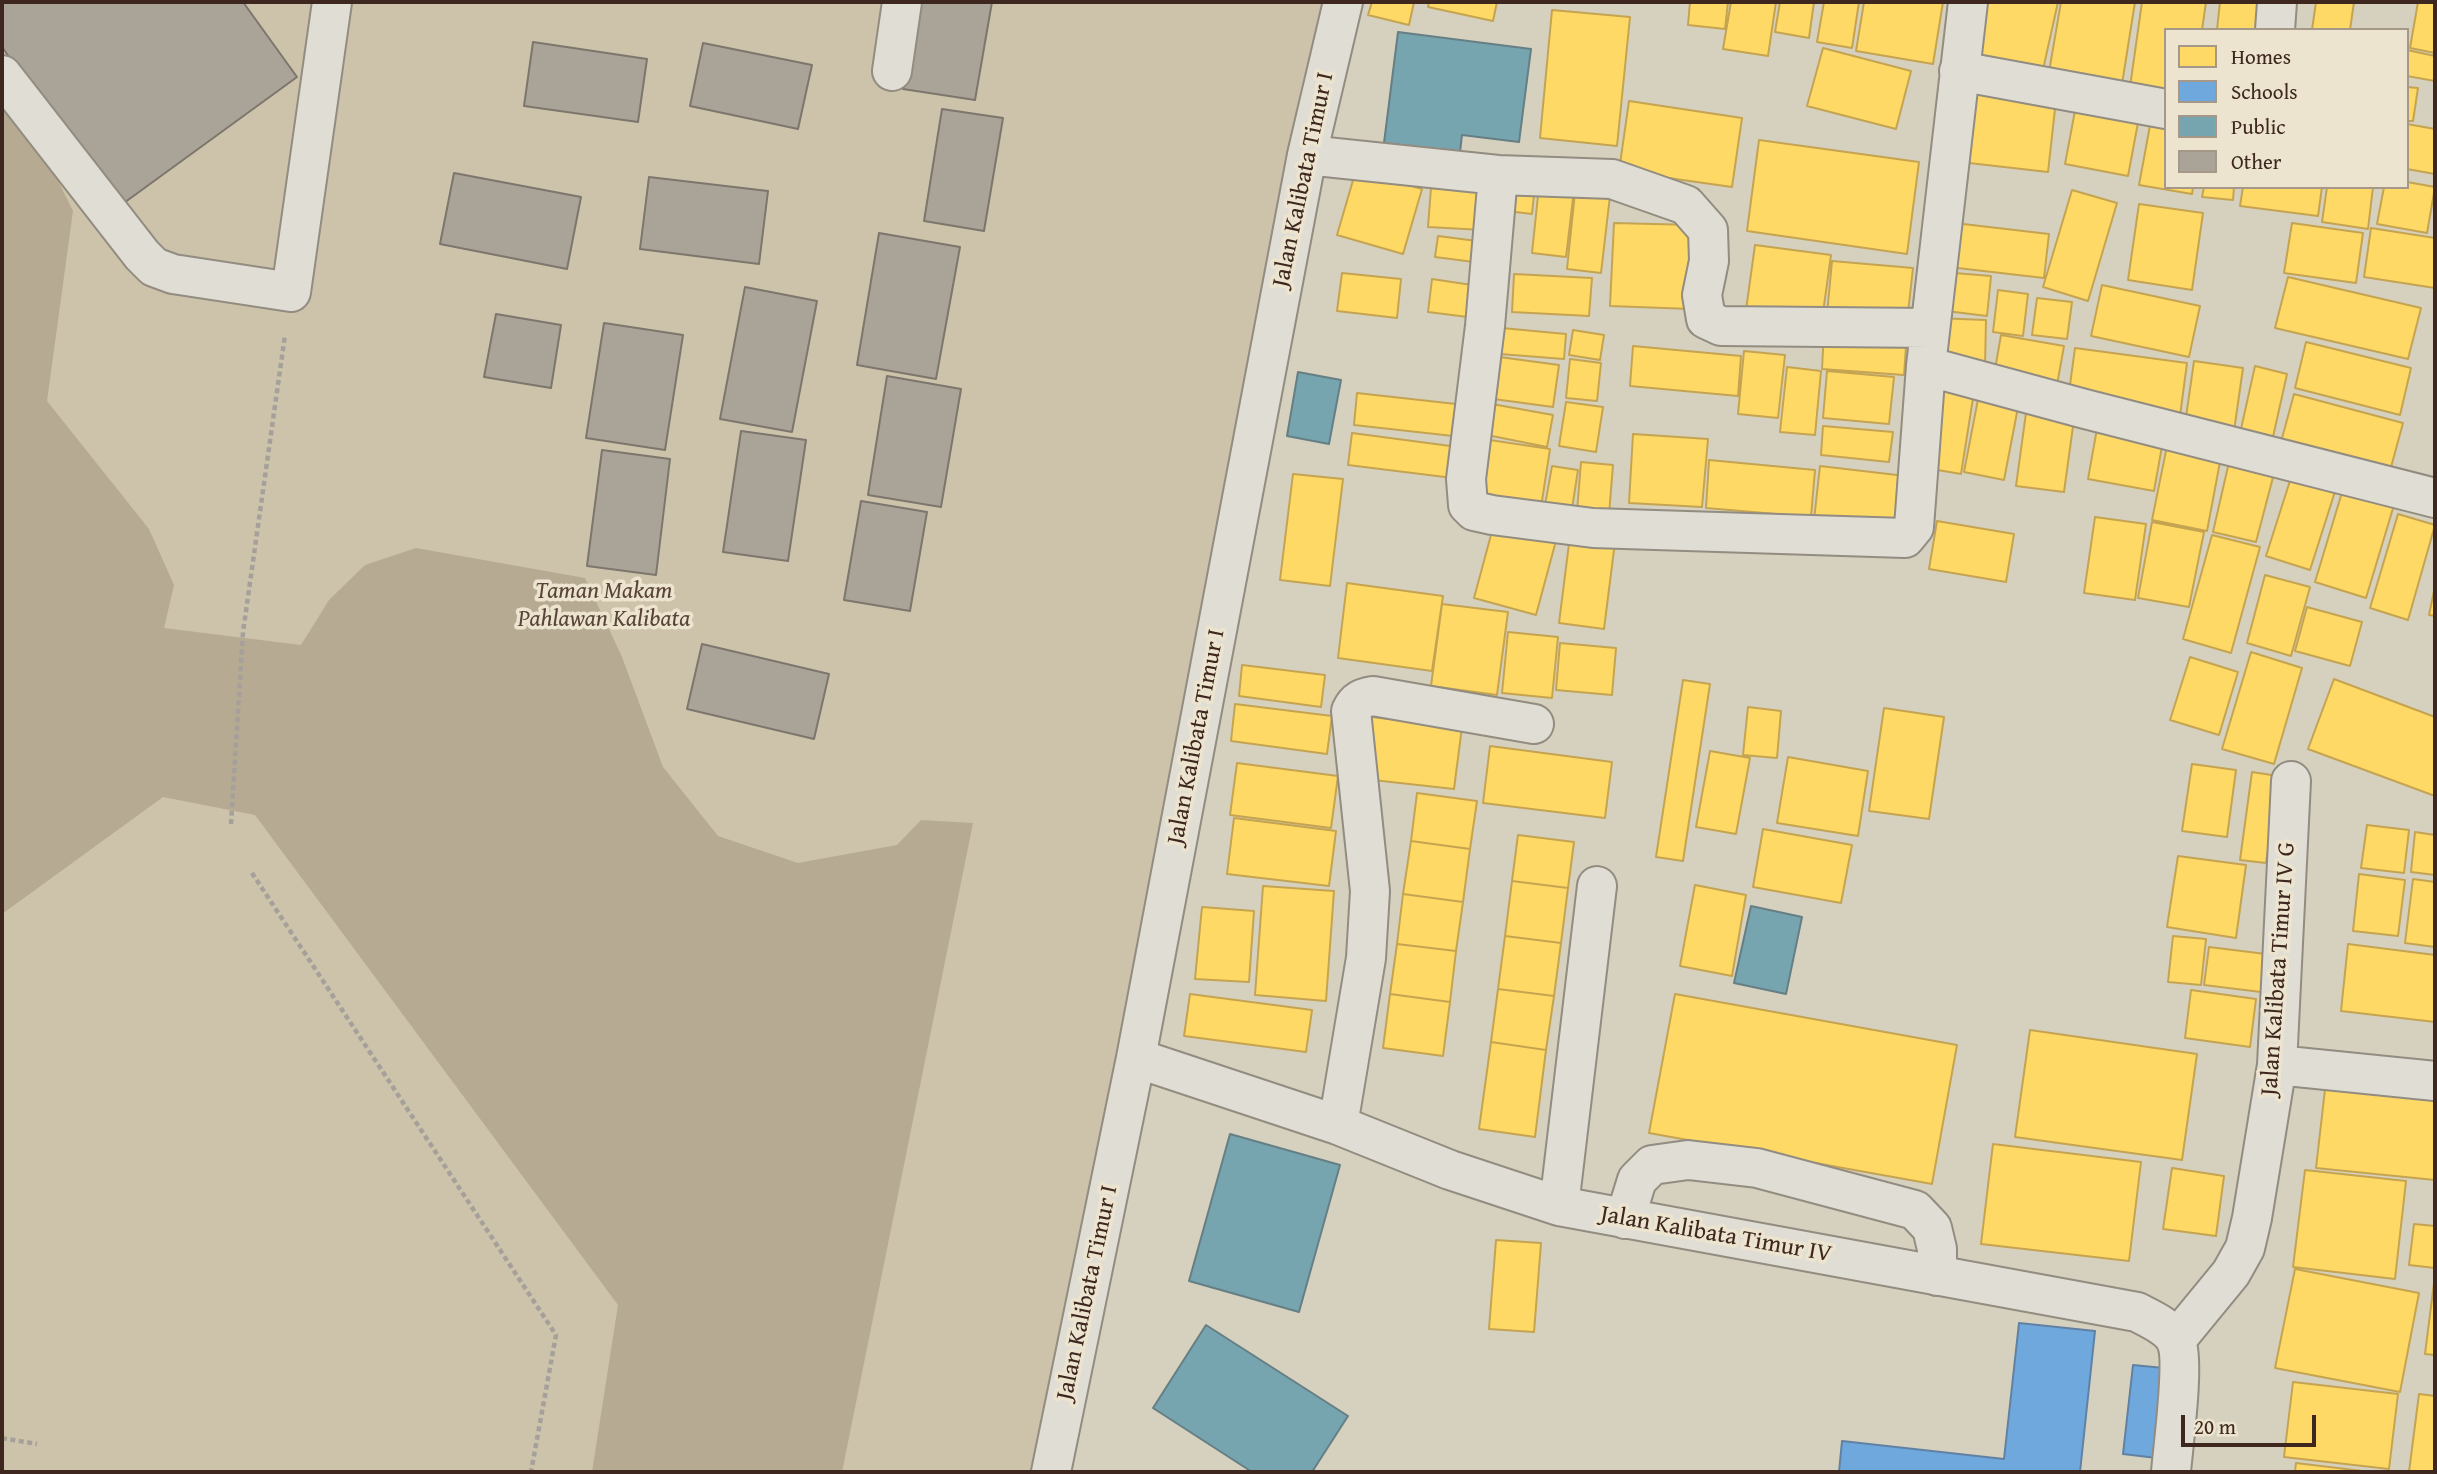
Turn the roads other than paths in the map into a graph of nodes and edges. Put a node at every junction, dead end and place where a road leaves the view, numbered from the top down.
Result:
1 (332, 2) edge
2 (902, 2) edge
3 (1343, 2) edge
4 (1968, 2) edge
5 (2277, 2) edge
6 (2275, 28) edge
7 (891, 71) dead end
8 (1959, 71) junction
9 (2, 75) edge
10 (2164, 109) edge
11 (1307, 155) junction
12 (1498, 175) junction
13 (1930, 328) junction
14 (1926, 366) junction
15 (2435, 498) edge
16 (1534, 724) dead end
17 (2291, 781) dead end
18 (1597, 886) dead end
19 (1136, 1058) junction
20 (2277, 1065) junction
21 (2435, 1081) edge
22 (1338, 1125) junction
23 (1559, 1206) junction
24 (1625, 1219) junction
25 (1937, 1276) junction
26 (2176, 1340) junction
27 (1051, 1472) edge
28 (2171, 1472) edge

1 - 9 street
2 - 7 street
3 - 11 street, Jalan Kalibata Timur I
4 - 8 street
5 - 6 street
8 - 10 street
8 - 13 street
11 - 12 street
11 - 19 street, Jalan Kalibata Timur I
12 - 13 street
12 - 14 street
13 - 14 street
14 - 15 street
16 - 22 street
17 - 20 street, Jalan Kalibata Timur IV G
18 - 23 street
19 - 22 street, Jalan Kalibata Timur IV
19 - 27 street, Jalan Kalibata Timur I
20 - 21 street
20 - 26 street, Jalan Kalibata Timur IV G
22 - 23 street, Jalan Kalibata Timur IV
23 - 24 street, Jalan Kalibata Timur IV
24 - 25 street, Jalan Kalibata Timur IV
24 - 25 street
25 - 26 street, Jalan Kalibata Timur IV
26 - 28 street

